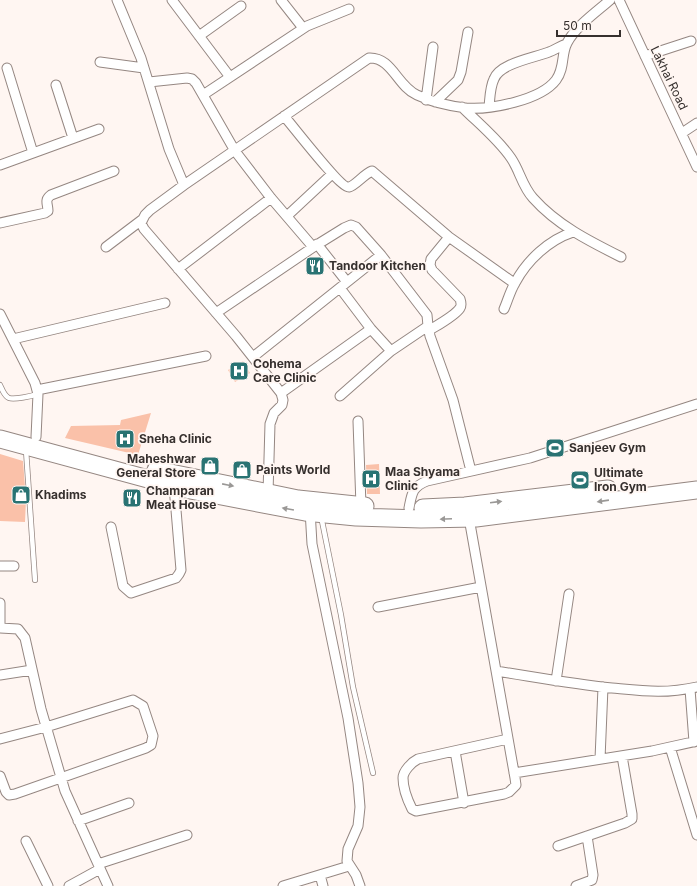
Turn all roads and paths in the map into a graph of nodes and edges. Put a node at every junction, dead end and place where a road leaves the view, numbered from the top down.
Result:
1 (117, 0) edge
2 (172, 0) edge
3 (281, 0) edge
4 (610, 0) edge
5 (619, 0) edge
6 (241, 6) dead end
7 (348, 9) dead end
8 (303, 28) junction
9 (468, 32) dead end
10 (199, 36) junction
11 (691, 41) dead end
12 (566, 44) junction
13 (433, 47) dead end
14 (645, 56) junction
15 (100, 62) dead end
16 (7, 68) dead end
17 (144, 68) junction
18 (230, 77) junction
19 (148, 82) junction
20 (56, 85) dead end
21 (203, 95) junction
22 (431, 101) junction
23 (462, 107) junction
24 (489, 107) junction
25 (284, 116) junction
26 (697, 123) edge
27 (100, 129) dead end
28 (682, 133) junction
29 (72, 138) junction
30 (235, 151) junction
31 (32, 153) junction
32 (0, 164) edge
33 (697, 166) edge
34 (114, 171) dead end
35 (332, 174) junction
36 (184, 185) junction
37 (271, 198) junction
38 (287, 216) junction
39 (143, 219) junction
40 (0, 223) edge
41 (573, 232) junction
42 (449, 237) junction
43 (315, 246) junction
44 (106, 247) dead end
45 (381, 255) junction
46 (621, 257) dead end
47 (178, 269) junction
48 (514, 283) junction
49 (344, 285) junction
50 (165, 303) dead end
51 (504, 309) dead end
52 (216, 313) junction
53 (0, 314) edge
54 (371, 329) junction
55 (428, 329) junction
56 (13, 339) junction
57 (391, 351) junction
58 (206, 356) dead end
59 (253, 357) junction
60 (0, 385) edge
61 (37, 392) junction
62 (281, 392) junction
63 (340, 396) dead end
64 (697, 404) edge
65 (358, 421) dead end
66 (0, 427) edge
67 (0, 439) edge
68 (31, 442) junction
69 (471, 471) junction
70 (697, 478) edge
71 (174, 486) junction
72 (697, 490) edge
73 (268, 493) junction
74 (361, 506) junction
75 (409, 508) junction
76 (314, 509) junction
77 (469, 518) junction
78 (111, 527) dead end
79 (0, 566) edge
80 (14, 566) dead end
81 (34, 580) dead end
82 (481, 587) junction
83 (569, 594) dead end
84 (0, 603) edge
85 (378, 607) dead end
86 (0, 628) edge
87 (32, 670) junction
88 (496, 671) junction
89 (0, 676) edge
90 (556, 681) junction
91 (603, 687) junction
92 (693, 688) edge
93 (46, 727) junction
94 (0, 739) edge
95 (508, 739) junction
96 (695, 742) edge
97 (670, 747) junction
98 (455, 752) junction
99 (622, 756) junction
100 (600, 760) junction
101 (374, 773) dead end
102 (514, 773) junction
103 (0, 776) edge
104 (61, 778) junction
105 (129, 803) dead end
106 (464, 803) junction
107 (78, 820) junction
108 (187, 835) dead end
109 (697, 835) edge
110 (587, 836) junction
111 (26, 841) dead end
112 (558, 846) dead end
113 (99, 866) junction
114 (349, 866) junction
115 (320, 875) junction
116 (48, 886) edge
117 (69, 886) edge
118 (108, 886) edge
119 (282, 886) edge
120 (323, 886) edge
121 (360, 886) edge
122 (576, 886) edge

1 - 17 street
2 - 10 street
3 - 8 street
4 - 12 street
5 - 14 street, Lakhai Road
6 - 10 street
7 - 8 street
8 - 18 street
9 - 22 street
10 - 18 street
11 - 14 street
12 - 24 street
12 - 24 street
13 - 22 street
14 - 28 street, Lakhai Road
15 - 17 street
16 - 31 street
17 - 19 street
18 - 21 street
19 - 21 street
19 - 36 street
20 - 29 street
21 - 30 street
22 - 23 street
22 - 25 street
23 - 24 street
23 - 41 street
25 - 30 street
25 - 35 street
26 - 28 street
27 - 29 street
28 - 33 street, Lakhai Road
29 - 31 street
30 - 36 street
30 - 37 street
31 - 32 street
34 - 40 street
35 - 38 street
35 - 42 street
36 - 39 street
37 - 38 street
37 - 47 street
38 - 43 street
39 - 44 street
39 - 47 street
41 - 46 street
41 - 48 street
42 - 48 street
42 - 55 street
43 - 45 street
43 - 49 street
43 - 52 street
45 - 49 street
45 - 55 street
47 - 52 street
48 - 51 street
49 - 54 street
49 - 59 street
50 - 56 street
52 - 59 street
53 - 56 street
54 - 57 street
54 - 62 street
55 - 57 street
55 - 69 street
56 - 61 street
57 - 63 street
58 - 61 street
59 - 62 street
60 - 61 lane
61 - 68 street
62 - 73 street
64 - 69 street
65 - 74 street
66 - 68 highway
67 - 68 highway
68 - 71 highway
68 -> 73 highway
68 - 81 lane
69 - 75 street
75 -> 70 highway
76 -> 71 highway
71 - 78 street
72 -> 77 highway
73 - 76 highway
74 - 75 highway
74 - 76 highway
77 -> 76 highway
76 - 101 lane
76 - 114 street
77 - 82 street
79 - 80 street
82 - 85 street
82 - 88 street
83 - 90 street
84 - 86 street
86 - 87 street
87 - 89 street
87 - 93 street
88 - 90 street
88 - 95 street
90 - 91 street
91 - 92 street
91 - 100 street
92 - 96 street
93 - 94 street
93 - 104 street
93 - 104 street
95 - 98 street
95 - 102 street
96 - 97 street
97 - 99 street
97 - 109 street
98 - 106 street
98 - 106 street
99 - 100 street
99 - 110 street
100 - 102 street
102 - 106 street
103 - 104 street
104 - 107 street
105 - 107 street
107 - 113 street
108 - 113 street
110 - 112 street
110 - 122 street
111 - 116 street
113 - 117 street
113 - 118 street
114 - 115 street
114 - 121 street
115 - 119 street
115 - 120 street

